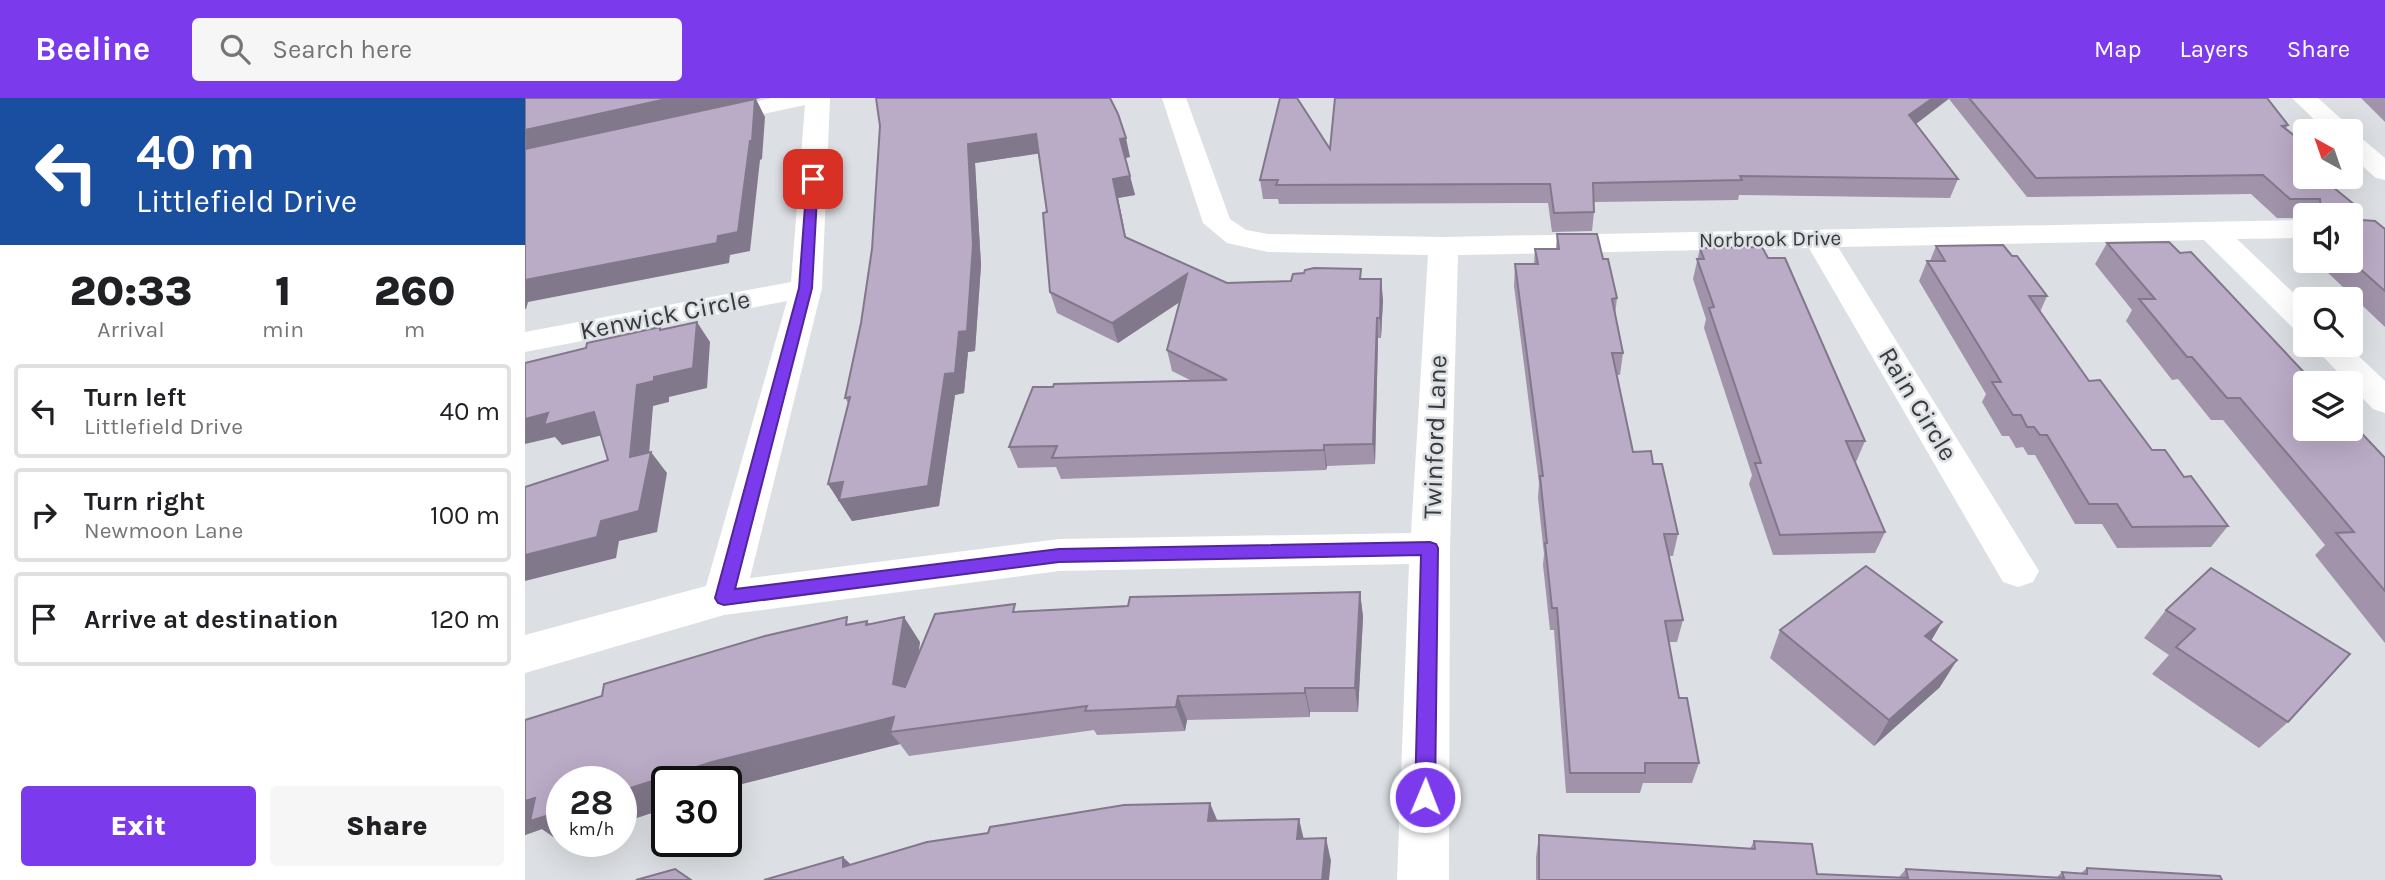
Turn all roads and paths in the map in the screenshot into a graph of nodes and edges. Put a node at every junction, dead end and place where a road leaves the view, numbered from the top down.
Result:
1 (806, 98) edge
2 (818, 98) edge
3 (1174, 98) edge
4 (2304, 98) edge
5 (2327, 119) edge
6 (685, 124) edge
7 (2363, 153) edge
8 (2385, 172) edge
9 (2210, 229) junction
10 (2293, 229) edge
11 (1818, 238) junction
12 (1443, 246) junction
13 (806, 288) junction
14 (2293, 310) edge
15 (525, 342) edge
16 (2340, 357) edge
17 (2385, 401) edge
18 (1430, 548) junction
19 (2018, 571) dead end
20 (724, 598) junction
21 (525, 654) edge
22 (1423, 880) edge

1 - 6 street
2 - 13 street
3 - 12 street, Norbrook Drive
4 - 5 street
7 - 8 street
9 - 10 street, Norbrook Drive
9 - 11 street, Norbrook Drive
9 - 14 street
11 - 12 street, Norbrook Drive
11 - 19 street, Rain Circle
12 - 18 street, Twinford Lane
13 - 15 street, Kenwick Circle
13 - 20 street
16 - 17 street
18 - 20 street
18 - 22 street, Twinford Lane
20 - 21 street

